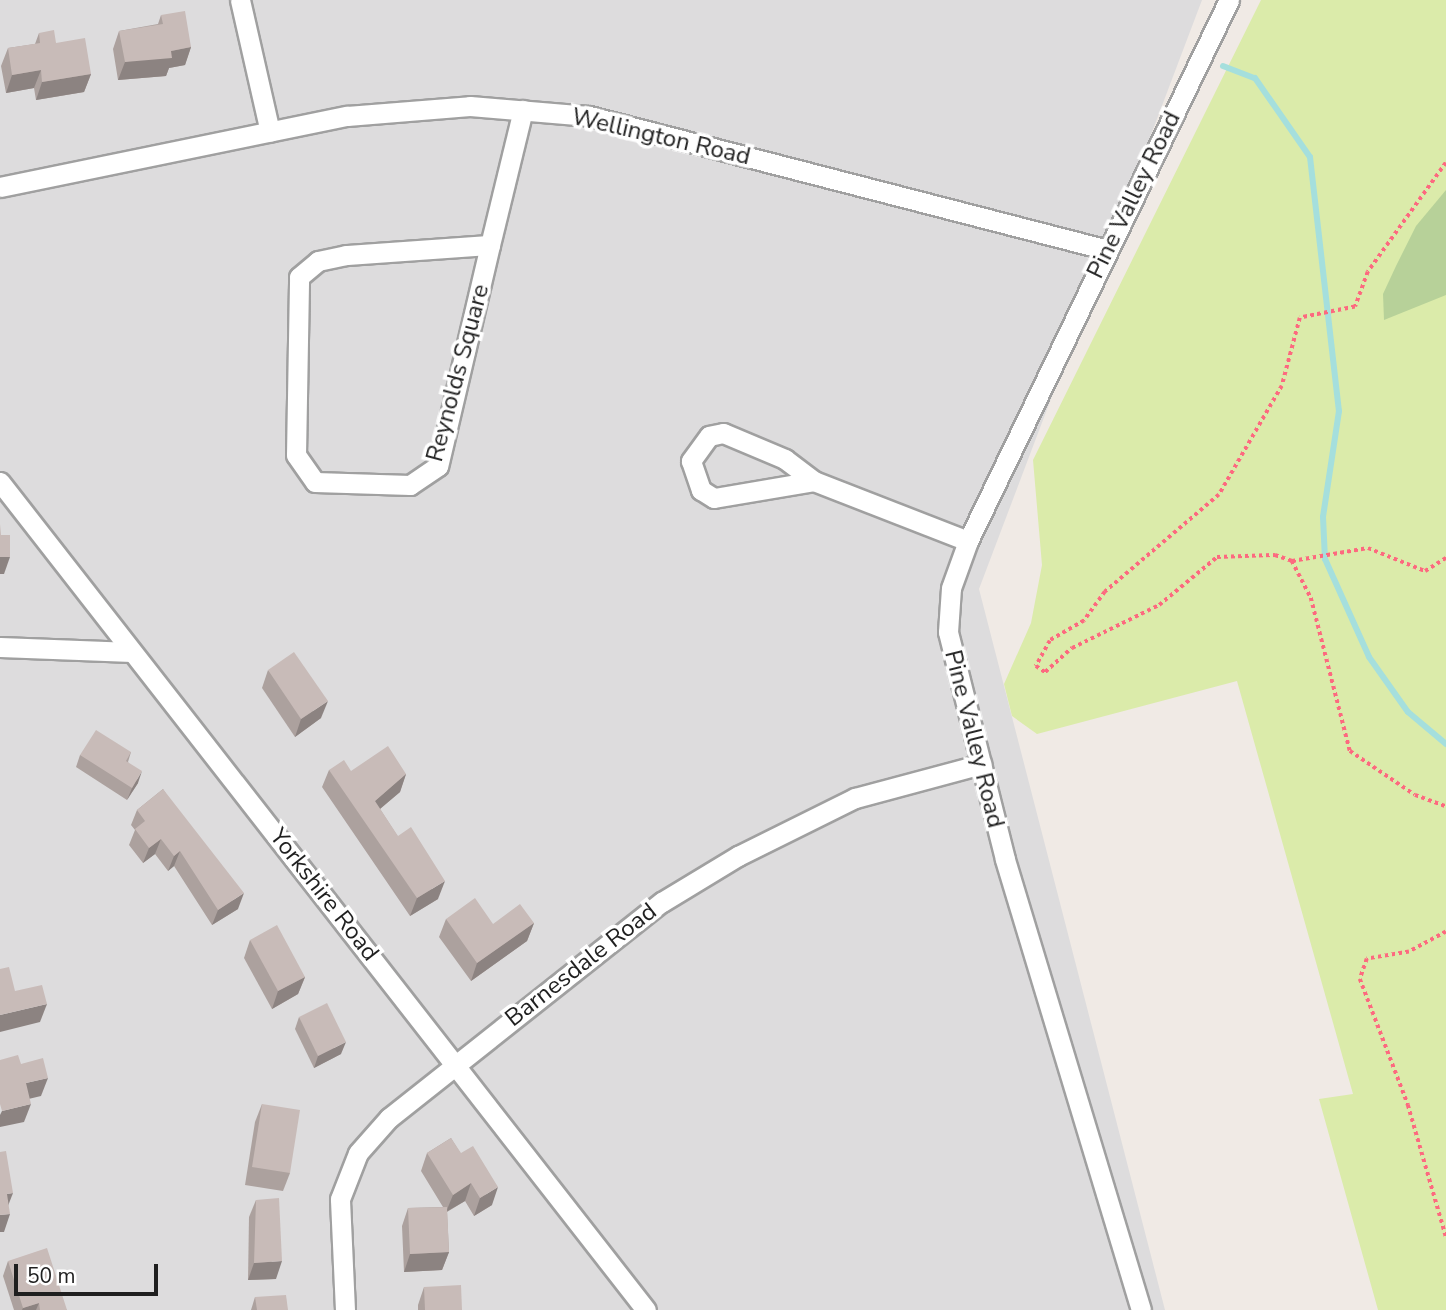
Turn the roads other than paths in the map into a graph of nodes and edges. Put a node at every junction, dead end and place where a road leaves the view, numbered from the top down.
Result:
1 (240, 0) edge
2 (1229, 0) edge
3 (523, 110) junction
4 (270, 132) junction
5 (0, 187) edge
6 (491, 245) junction
7 (1108, 250) junction
8 (814, 481) junction
9 (0, 482) edge
10 (968, 541) junction
11 (0, 647) edge
12 (132, 652) junction
13 (982, 764) junction
14 (455, 1063) junction
15 (345, 1310) edge
16 (646, 1310) edge
17 (1141, 1310) edge

1 - 4 street
2 - 7 street, Pine Valley Road
3 - 4 street, Wellington Road
3 - 6 street, Reynolds Square
3 - 7 street, Wellington Road
4 - 5 street, Wellington Road
6 - 6 street, Reynolds Square
7 - 10 street, Pine Valley Road
8 - 8 street
8 - 10 street
9 - 12 street, Yorkshire Road
10 - 13 street, Pine Valley Road
11 - 12 street
12 - 14 street, Yorkshire Road
13 - 14 street, Barnesdale Road
13 - 17 street, Pine Valley Road
14 - 15 street, Barnesdale Road
14 - 16 street, Yorkshire Road

